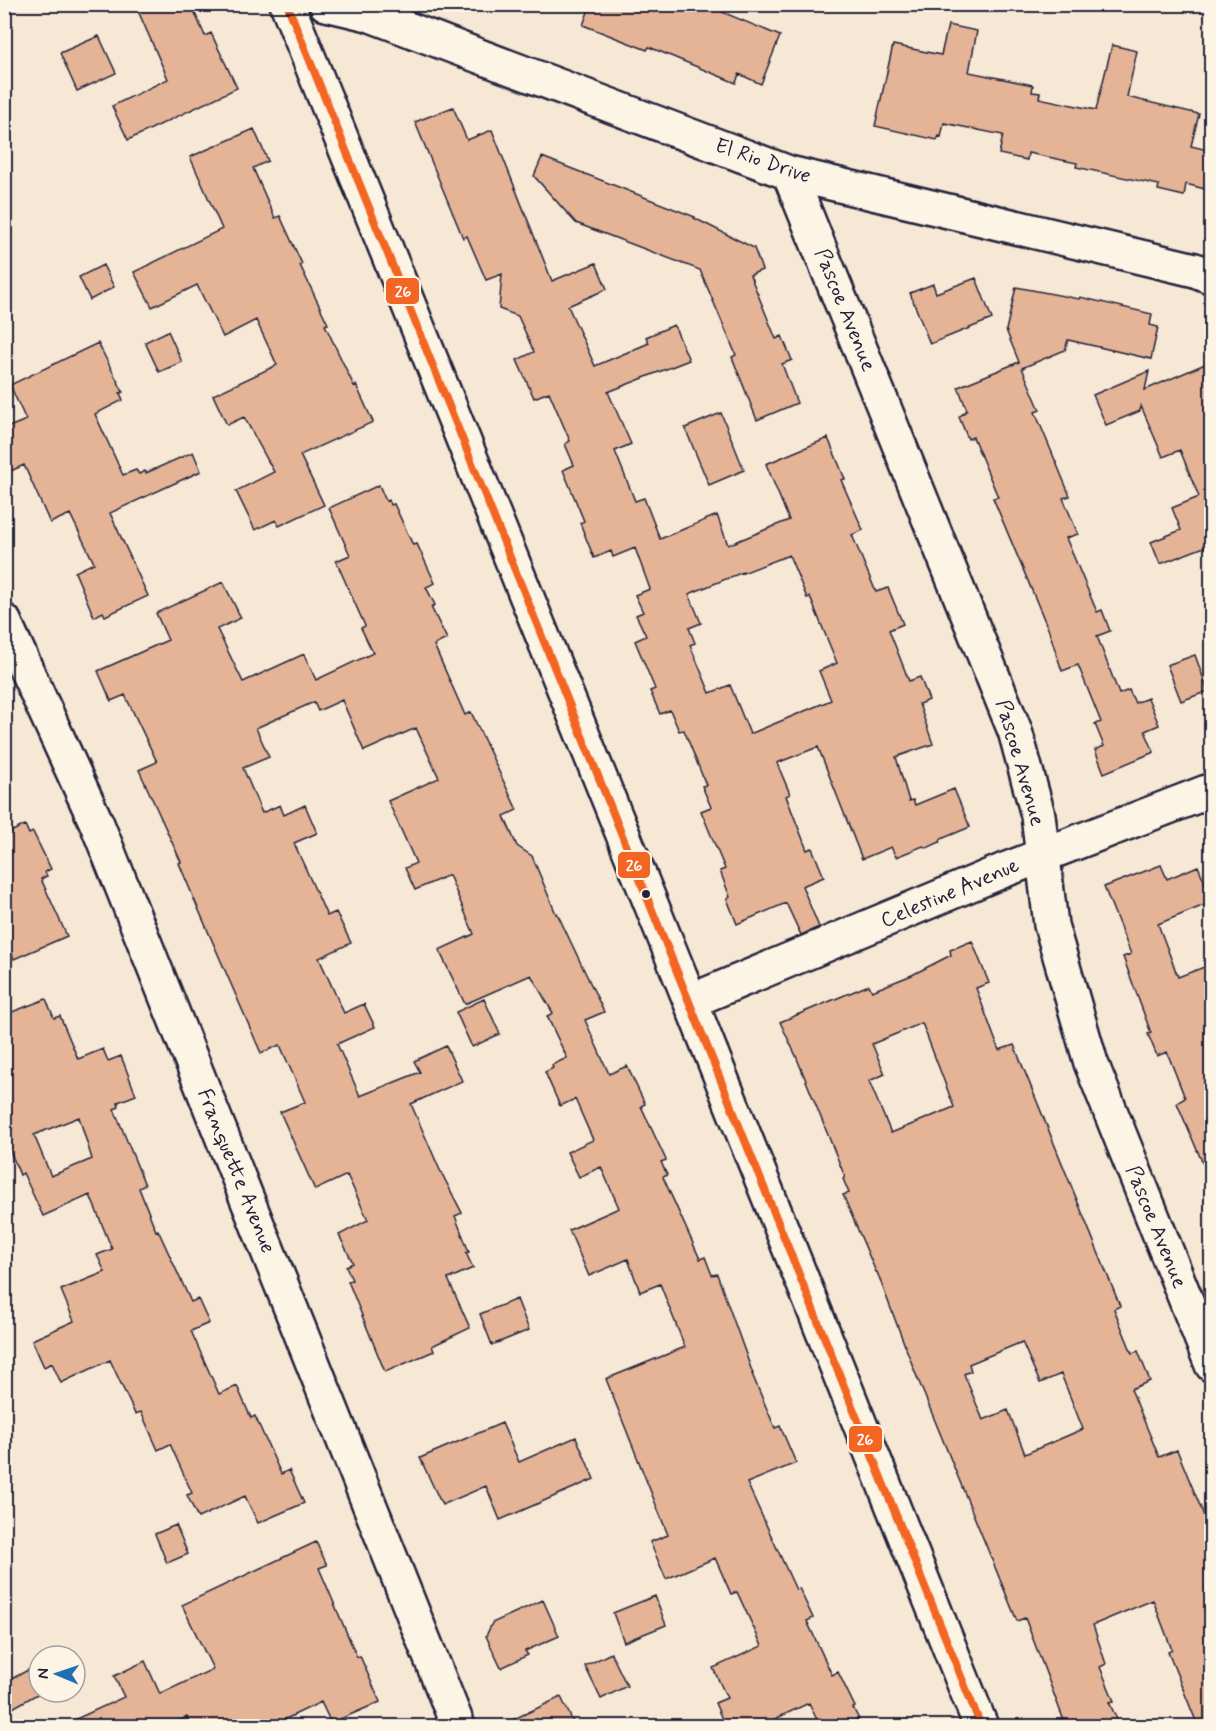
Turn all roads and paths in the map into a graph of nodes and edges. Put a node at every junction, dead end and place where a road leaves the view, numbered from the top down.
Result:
1 (287, 4) edge
2 (326, 4) edge
3 (789, 173) junction
4 (1212, 278) edge
5 (4, 621) edge
6 (1212, 790) edge
7 (1043, 855) junction
8 (691, 1001) junction
9 (1212, 1365) edge
10 (458, 1726) edge
11 (981, 1726) edge

1 - 8 street
2 - 3 street, El Rio Drive
3 - 4 street, El Rio Drive
3 - 7 street, Pascoe Avenue
5 - 10 street, Franquette Avenue
6 - 7 street, Celestine Avenue
7 - 8 street, Celestine Avenue
7 - 9 street, Pascoe Avenue
8 - 11 street

